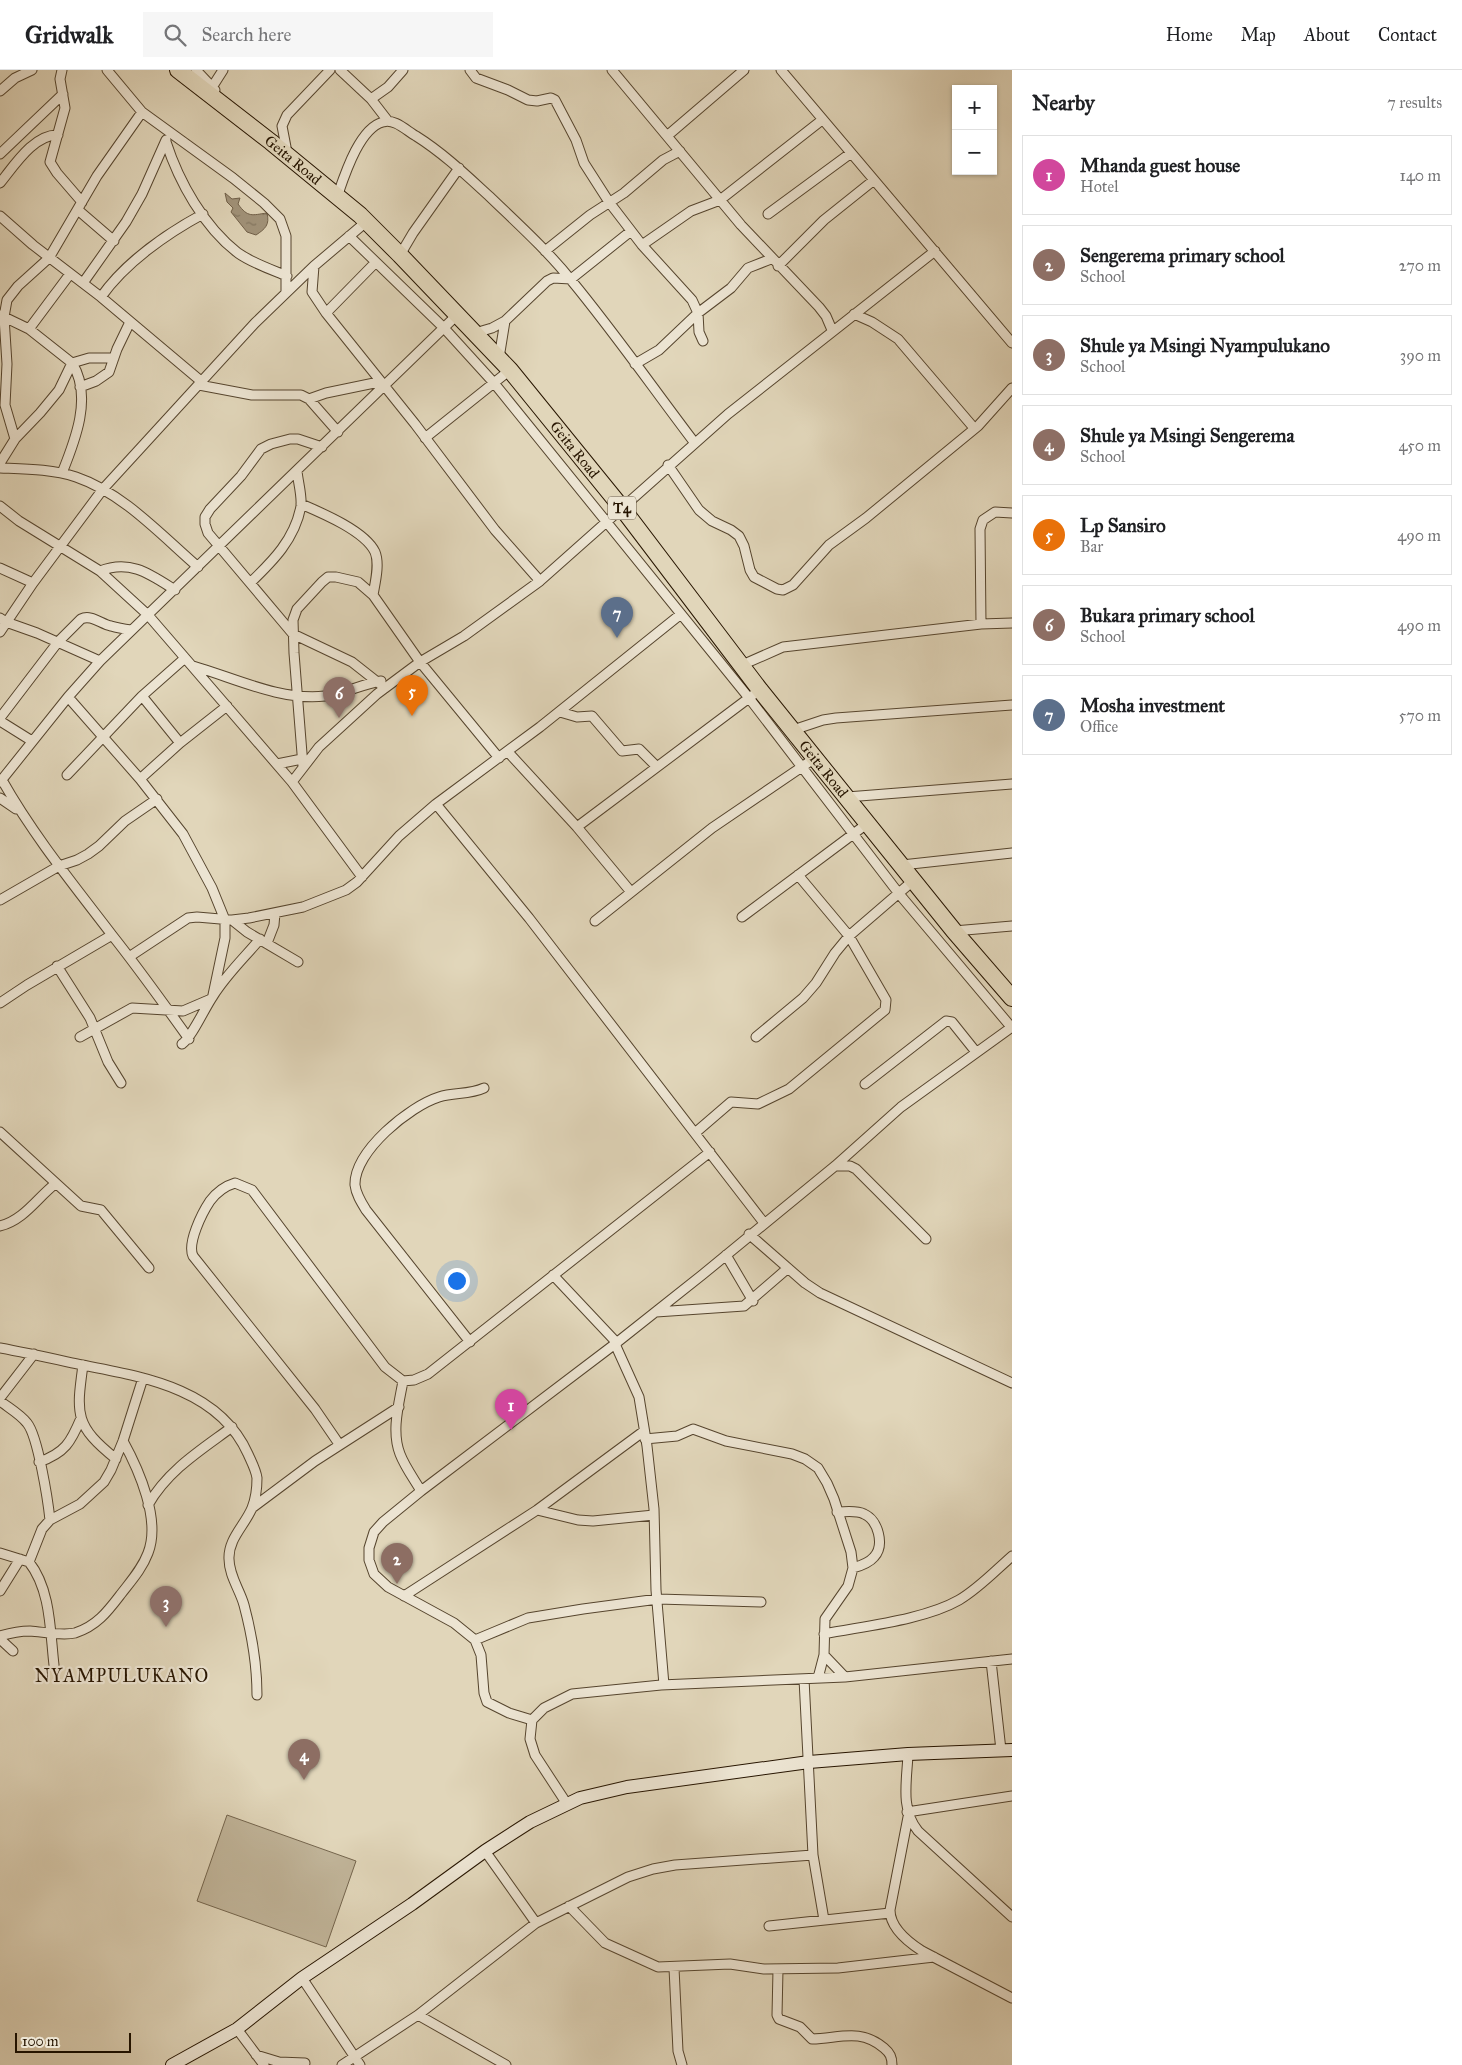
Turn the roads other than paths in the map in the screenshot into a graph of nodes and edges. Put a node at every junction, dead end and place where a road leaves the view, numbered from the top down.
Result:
1 (32, 70) edge
2 (62, 70) edge
3 (107, 70) edge
4 (178, 70) edge
5 (196, 70) edge
6 (223, 70) edge
7 (330, 70) edge
8 (340, 70) edge
9 (403, 70) edge
10 (481, 70) edge
11 (612, 70) edge
12 (744, 70) edge
13 (781, 70) edge
14 (471, 73) edge
15 (210, 90) junction
16 (0, 91) edge
17 (63, 94) junction
18 (371, 99) junction
19 (142, 112) junction
20 (822, 120) junction
21 (388, 121) junction
22 (58, 135) junction
23 (667, 136) junction
24 (168, 138) junction
25 (286, 147) junction
26 (680, 151) junction
27 (851, 153) junction
28 (0, 154) edge
29 (459, 168) junction
30 (2, 178) edge
31 (874, 180) junction
32 (338, 195) junction
33 (720, 200) junction
34 (609, 202) junction
35 (80, 206) junction
36 (203, 214) junction
37 (768, 214) dead end
38 (0, 216) edge
39 (366, 222) junction
40 (631, 231) junction
41 (349, 236) junction
42 (114, 241) junction
43 (642, 245) junction
44 (545, 251) junction
45 (935, 251) junction
46 (400, 254) junction
47 (49, 258) junction
48 (774, 262) junction
49 (376, 263) junction
50 (314, 266) junction
51 (70, 274) junction
52 (287, 276) junction
53 (570, 278) junction
54 (83, 283) junction
55 (286, 292) junction
56 (101, 298) junction
57 (326, 313) junction
58 (698, 313) junction
59 (854, 314) junction
60 (2, 316) edge
61 (457, 316) junction
62 (505, 321) junction
63 (128, 326) junction
64 (444, 328) junction
65 (29, 329) junction
66 (832, 330) junction
67 (475, 333) junction
68 (703, 341) dead end
69 (1012, 343) edge
70 (114, 358) junction
71 (4, 363) edge
72 (72, 363) junction
73 (504, 364) junction
74 (635, 364) junction
75 (494, 383) junction
76 (200, 384) junction
77 (381, 385) junction
78 (80, 386) junction
79 (1012, 388) edge
80 (308, 398) junction
81 (974, 428) junction
82 (338, 432) junction
83 (425, 438) junction
84 (15, 439) junction
85 (694, 442) junction
86 (322, 447) junction
87 (0, 463) edge
88 (668, 465) junction
89 (0, 468) edge
90 (296, 471) junction
91 (62, 473) junction
92 (103, 489) junction
93 (301, 504) junction
94 (1, 508) edge
95 (622, 508) junction
96 (1012, 513) edge
97 (606, 522) junction
98 (61, 545) junction
99 (220, 546) junction
100 (198, 567) junction
101 (0, 568) edge
102 (100, 571) junction
103 (540, 581) junction
104 (33, 583) junction
105 (250, 583) junction
106 (175, 590) junction
107 (373, 595) junction
108 (681, 614) junction
109 (148, 615) junction
110 (3, 620) edge
111 (1012, 623) edge
112 (981, 624) junction
113 (131, 630) junction
114 (0, 632) edge
115 (292, 634) junction
116 (58, 642) junction
117 (185, 658) junction
118 (100, 661) junction
119 (420, 662) junction
120 (192, 665) junction
121 (742, 665) junction
122 (396, 680) junction
123 (378, 681) junction
124 (385, 688) junction
125 (754, 694) junction
126 (142, 696) junction
127 (297, 696) junction
128 (68, 697) junction
129 (1012, 705) edge
130 (227, 706) junction
131 (560, 712) junction
132 (0, 720) edge
133 (793, 730) junction
134 (103, 737) junction
135 (32, 741) junction
136 (180, 743) junction
137 (508, 752) junction
138 (499, 758) junction
139 (816, 758) junction
140 (302, 763) junction
141 (277, 764) junction
142 (657, 767) junction
143 (802, 768) junction
144 (67, 775) dead end
145 (140, 778) junction
146 (1, 781) edge
147 (292, 782) junction
148 (1012, 784) edge
149 (0, 798) edge
150 (847, 798) junction
151 (157, 799) junction
152 (436, 804) junction
153 (19, 811) junction
154 (868, 823) junction
155 (577, 827) junction
156 (853, 834) junction
157 (1012, 853) edge
158 (902, 865) junction
159 (59, 866) junction
160 (798, 875) junction
161 (362, 877) junction
162 (914, 880) junction
163 (631, 892) junction
164 (899, 893) junction
165 (0, 900) edge
166 (275, 913) junction
167 (742, 917) dead end
168 (228, 920) junction
169 (594, 921) dead end
170 (1012, 926) edge
171 (954, 931) junction
172 (112, 935) junction
173 (849, 936) junction
174 (264, 942) junction
175 (129, 957) junction
176 (298, 962) dead end
177 (56, 966) junction
178 (212, 997) junction
179 (1012, 998) edge
180 (0, 1003) edge
181 (168, 1010) junction
182 (1012, 1028) edge
183 (95, 1029) junction
184 (80, 1037) dead end
185 (756, 1038) dead end
186 (976, 1052) junction
187 (121, 1083) dead end
188 (865, 1084) dead end
189 (484, 1088) dead end
190 (0, 1132) edge
191 (695, 1133) junction
192 (710, 1152) junction
193 (835, 1166) junction
194 (55, 1184) junction
195 (764, 1222) junction
196 (0, 1226) edge
197 (749, 1234) junction
198 (926, 1239) dead end
199 (726, 1254) junction
200 (150, 1268) dead end
201 (788, 1268) junction
202 (553, 1275) junction
203 (753, 1301) junction
204 (655, 1312) junction
205 (470, 1342) junction
206 (616, 1343) junction
207 (0, 1348) edge
208 (34, 1354) junction
209 (83, 1365) junction
210 (143, 1378) junction
211 (403, 1381) junction
212 (1012, 1383) edge
213 (0, 1400) edge
214 (398, 1407) junction
215 (82, 1418) junction
216 (232, 1426) junction
217 (645, 1435) junction
218 (123, 1441) junction
219 (340, 1444) junction
220 (116, 1459) junction
221 (39, 1462) junction
222 (421, 1491) junction
223 (148, 1505) junction
224 (252, 1508) junction
225 (537, 1510) junction
226 (837, 1512) junction
227 (654, 1515) junction
228 (50, 1520) junction
229 (0, 1553) edge
230 (1012, 1556) edge
231 (24, 1561) junction
232 (853, 1568) junction
233 (0, 1591) edge
234 (404, 1596) junction
235 (658, 1599) junction
236 (761, 1602) dead end
237 (50, 1633) junction
238 (824, 1634) junction
239 (0, 1636) edge
240 (0, 1640) edge
241 (475, 1640) junction
242 (13, 1651) dead end
243 (824, 1655) junction
244 (1012, 1659) edge
245 (991, 1661) junction
246 (54, 1665) dead end
247 (845, 1677) junction
248 (818, 1678) junction
249 (804, 1679) junction
250 (664, 1685) junction
251 (257, 1695) dead end
252 (532, 1720) junction
253 (1007, 1750) edge
254 (908, 1754) junction
255 (809, 1762) junction
256 (1012, 1796) edge
257 (567, 1804) junction
258 (908, 1814) junction
259 (485, 1851) junction
260 (813, 1855) junction
261 (569, 1906) junction
262 (890, 1913) junction
263 (1012, 1917) edge
264 (824, 1920) junction
265 (536, 1923) junction
266 (769, 1926) dead end
267 (934, 1957) junction
268 (674, 1968) junction
269 (778, 1970) junction
270 (302, 1978) junction
271 (1012, 1998) edge
272 (418, 2015) junction
273 (237, 2029) junction
274 (256, 2054) junction
275 (354, 2057) junction
276 (305, 2063) dead end
277 (172, 2065) edge
278 (264, 2065) edge
279 (342, 2065) edge
280 (360, 2065) edge
281 (506, 2065) edge
282 (682, 2065) edge
283 (892, 2065) edge

1 - 16 street
2 - 17 street
3 - 19 street
4 - 15 highway, Geita Road / T4
5 - 15 street
6 - 15 street
7 - 25 street
8 - 18 street
9 - 18 street
10 - 14 street
11 - 23 street
12 - 23 street
13 - 20 street
14 - 34 street
15 - 25 street
15 - 32 highway, Geita Road / T4
17 - 22 street
17 - 28 street
18 - 21 street
19 - 24 street
19 - 35 street
20 - 27 street
20 - 33 street
21 - 29 street
21 - 32 street
22 - 30 street
22 - 35 street
23 - 26 street
24 - 36 street
24 - 42 street
24 - 52 street
25 - 32 street
26 - 33 street
26 - 34 street
27 - 31 street
27 - 37 street
29 - 44 street
29 - 46 street
31 - 45 street
31 - 48 street
32 - 39 highway, Geita Road / T4
33 - 43 street
33 - 48 street
34 - 40 street
34 - 44 street
35 - 42 street
35 - 47 street
36 - 52 street
36 - 56 street
38 - 47 street
39 - 41 street
39 - 46 highway, Geita Road / T4
40 - 43 street
40 - 53 street
41 - 49 street
41 - 50 street
42 - 54 street
43 - 58 street
44 - 53 street
45 - 59 street
45 - 69 street
46 - 61 highway, Geita Road / T4
47 - 51 street
47 - 60 street
48 - 58 street
48 - 66 street
49 - 57 street
49 - 64 street
50 - 55 street
50 - 57 street
51 - 54 street
51 - 65 street
52 - 55 street
53 - 62 street
53 - 74 street
54 - 56 street
55 - 76 street
56 - 63 street
57 - 77 street
58 - 68 street
58 - 74 street
59 - 66 street
59 - 81 street
60 - 65 street
60 - 71 street
61 - 64 street
61 - 67 highway, Geita Road / T4
62 - 67 street
62 - 73 street
63 - 70 street
63 - 76 street
64 - 75 street
64 - 77 street
65 - 72 street
66 - 85 street
67 - 73 highway, Geita Road / T4
70 - 72 street
70 - 78 street
71 - 84 street
72 - 78 street
72 - 84 street
73 - 75 street
73 - 95 highway, Geita Road / T4
74 - 85 street
75 - 83 street
75 - 97 street
76 - 80 street
76 - 92 street
77 - 80 street
77 - 82 street
77 - 83 street
78 - 91 street
79 - 81 street
80 - 82 street
81 - 88 street
82 - 86 street
83 - 103 street
84 - 87 street
85 - 88 street
86 - 90 street
86 - 99 street
88 - 95 street
89 - 91 street
90 - 93 street
90 - 99 street
91 - 92 street
92 - 98 street
92 - 100 street
93 - 105 street
93 - 107 street
94 - 98 street
95 - 97 street
95 - 121 highway, Geita Road / T4
96 - 112 street
97 - 103 street
97 - 108 street
98 - 102 street
98 - 104 street
99 - 100 street
99 - 105 street
100 - 106 street
101 - 104 street
102 - 106 street
102 - 109 street
103 - 119 street
104 - 110 street
105 - 115 street
106 - 109 street
107 - 115 street
107 - 119 street
108 - 125 street
108 - 131 street
109 - 113 street
109 - 117 street
110 - 114 street
110 - 116 street
111 - 112 street
112 - 121 street
113 - 116 street
113 - 118 street
115 - 123 street
115 - 127 street
116 - 118 street
116 - 132 street
117 - 120 street
117 - 126 street
118 - 128 street
119 - 122 street
119 - 138 street
120 - 127 street
120 - 130 street
121 - 125 highway, Geita Road / T4
122 - 123 street
122 - 124 street
123 - 124 street
123 - 127 street
124 - 140 street
125 - 133 highway, Geita Road / T4
125 - 142 street
125 - 143 street
126 - 134 street
126 - 136 street
127 - 140 street
128 - 134 street
128 - 135 street
129 - 133 street
130 - 136 street
130 - 141 street
131 - 137 street
131 - 142 street
132 - 135 street
133 - 139 highway, Geita Road / T4
134 - 144 street
134 - 145 street
135 - 146 street
136 - 145 street
137 - 138 street
137 - 155 street
138 - 152 street
139 - 143 street
139 - 150 highway, Geita Road / T4
140 - 141 street
140 - 147 street
141 - 147 street
142 - 155 street
143 - 156 street
143 - 163 street
145 - 151 street
146 - 153 street
147 - 161 street
148 - 150 street
149 - 153 street
150 - 154 highway, Geita Road / T4
151 - 159 street
151 - 168 street
152 - 161 street
152 - 191 street
153 - 159 street
154 - 156 street
154 - 158 highway, Geita Road / T4
155 - 163 street
156 - 160 street
156 - 164 street
157 - 158 street
158 - 162 highway, Geita Road / T4
159 - 165 street
159 - 172 street
160 - 167 street
160 - 173 street
161 - 166 street
162 - 164 street
162 - 171 highway, Geita Road / T4
163 - 169 street
164 - 173 street
164 - 182 street
166 - 168 street
166 - 174 street
168 - 174 street
168 - 175 street
168 - 178 street
170 - 171 street
171 - 179 highway, Geita Road / T4
172 - 175 street
172 - 177 street
173 - 185 street
173 - 191 street
174 - 176 street
174 - 178 street
175 - 181 street
177 - 180 street
177 - 183 street
178 - 181 street
178 - 181 street
181 - 183 street
182 - 186 street
183 - 184 street
183 - 187 street
186 - 188 street
186 - 193 street
189 - 205 street
190 - 194 street
191 - 192 street
192 - 195 street
192 - 202 street
193 - 195 street
193 - 198 street
194 - 196 street
194 - 200 street
195 - 197 street
197 - 199 street
197 - 201 street
199 - 203 street
199 - 204 street
201 - 203 street
201 - 212 street
202 - 205 street
202 - 206 street
203 - 204 street
204 - 206 street
205 - 211 street
206 - 217 street
206 - 222 street
207 - 208 street
208 - 209 street
208 - 213 street
209 - 210 street
209 - 215 street
210 - 216 street
210 - 218 street
211 - 214 street
211 - 219 street
213 - 221 street
214 - 219 street
214 - 222 street
215 - 220 street
215 - 221 street
216 - 223 street
216 - 224 street
217 - 225 street
217 - 226 street
217 - 227 street
218 - 220 street
218 - 223 street
219 - 224 street
220 - 228 street
221 - 228 street
222 - 234 street
223 - 237 street
224 - 251 street
225 - 227 street
225 - 234 street
226 - 232 street
226 - 232 street
227 - 235 street
228 - 231 street
229 - 231 street
230 - 238 street
231 - 233 street
231 - 237 street
232 - 238 street
234 - 241 street
235 - 236 street
235 - 241 street
235 - 250 street
237 - 239 street
237 - 246 street
238 - 243 street
240 - 242 street
241 - 252 street
243 - 247 street
243 - 248 street
244 - 245 street
245 - 247 street
245 - 253 street
247 - 248 street
248 - 249 street
249 - 250 street
249 - 255 street
250 - 252 street
252 - 257 street
253 - 254 main road
254 - 255 main road
254 - 258 street
255 - 257 main road
255 - 260 street
256 - 258 street
257 - 259 main road
258 - 262 street
258 - 263 street
259 - 265 street
259 - 270 main road
260 - 261 street
260 - 264 street
261 - 265 street
261 - 268 street
262 - 264 street
262 - 267 street
264 - 266 street
265 - 272 street
267 - 269 street
267 - 271 street
268 - 269 street
268 - 282 street
269 - 283 street
270 - 273 main road
270 - 275 street
272 - 275 street
272 - 281 street
273 - 274 street
273 - 277 main road
274 - 276 street
274 - 278 street
275 - 279 street
275 - 280 street

